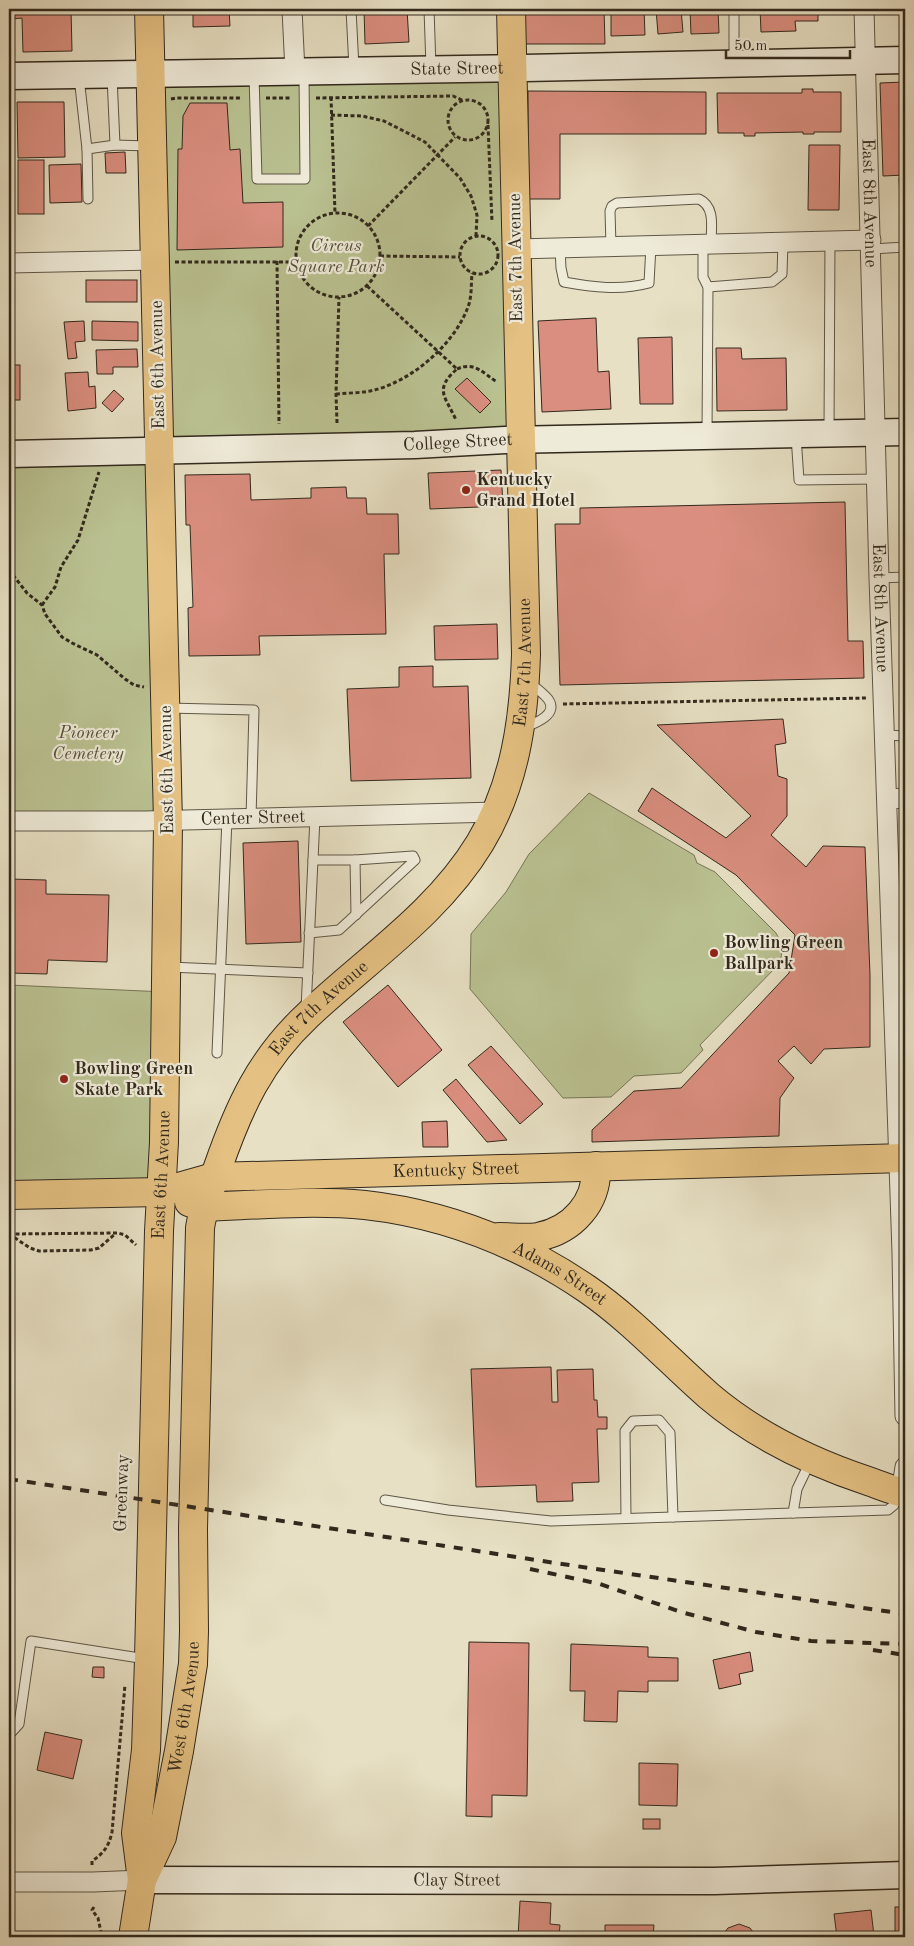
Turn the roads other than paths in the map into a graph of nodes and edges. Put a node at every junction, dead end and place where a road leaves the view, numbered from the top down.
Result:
1 (149, 9) edge
2 (292, 9) edge
3 (351, 9) edge
4 (429, 9) edge
5 (511, 9) edge
6 (734, 9) edge
7 (864, 9) edge
8 (905, 60) edge
9 (865, 61) junction
10 (734, 63) junction
11 (512, 68) junction
12 (431, 70) junction
13 (354, 71) junction
14 (254, 72) junction
15 (300, 72) junction
16 (112, 74) junction
17 (151, 74) junction
18 (78, 75) junction
19 (9, 76) edge
20 (115, 146) junction
21 (153, 146) junction
22 (87, 149) junction
23 (88, 199) dead end
24 (830, 241) junction
25 (783, 242) junction
26 (707, 244) junction
27 (872, 244) junction
28 (505, 246) junction
29 (611, 246) junction
30 (651, 246) junction
31 (905, 247) edge
32 (560, 248) junction
33 (163, 261) junction
34 (9, 263) edge
35 (708, 287) junction
36 (905, 432) edge
37 (876, 434) junction
38 (796, 435) junction
39 (829, 435) junction
40 (706, 437) junction
41 (521, 440) junction
42 (160, 450) junction
43 (9, 454) edge
44 (877, 479) junction
45 (905, 577) edge
46 (879, 578) junction
47 (166, 708) junction
48 (886, 735) junction
49 (905, 736) edge
50 (896, 798) edge
51 (496, 812) junction
52 (315, 816) junction
53 (251, 818) junction
54 (227, 819) junction
55 (168, 820) junction
56 (9, 822) edge
57 (313, 860) junction
58 (355, 860) junction
59 (356, 915) junction
60 (309, 933) junction
61 (166, 967) junction
62 (222, 969) junction
63 (308, 973) junction
64 (306, 1017) junction
65 (217, 1053) dead end
66 (902, 1158) edge
67 (596, 1166) junction
68 (214, 1177) junction
69 (161, 1192) junction
70 (9, 1195) edge
71 (203, 1208) junction
72 (490, 1236) junction
73 (905, 1416) edge
74 (811, 1460) junction
75 (904, 1484) edge
76 (385, 1500) dead end
77 (793, 1514) junction
78 (673, 1517) junction
79 (626, 1518) junction
80 (152, 1532) joint
81 (138, 1658) junction
82 (9, 1735) edge
83 (905, 1875) edge
84 (142, 1880) junction
85 (9, 1882) edge
86 (134, 1937) edge

1 - 17 main road, East 6th Avenue
2 - 15 street
3 - 13 lane
4 - 12 lane
5 - 11 main road, East 7th Avenue
6 - 10 lane
7 - 9 street, East 8th Avenue
8 - 9 street, State Street
9 - 10 street, State Street
9 - 27 street, East 8th Avenue
10 - 11 street, State Street
11 - 12 street, State Street
11 - 28 main road, East 7th Avenue
12 - 13 street, State Street
13 - 15 street, State Street
14 - 15 street, State Street
14 - 15 lane
14 - 17 street, State Street
16 - 17 street, State Street
16 - 18 street, State Street
16 - 20 lane
17 - 21 main road, East 6th Avenue
18 - 19 street, State Street
18 - 22 lane
20 - 21 lane
20 - 22 lane
21 - 33 main road, East 6th Avenue
22 - 23 lane
24 - 25 street
24 - 27 street
24 - 39 lane
25 - 26 street
25 - 35 lane
26 - 29 lane
26 - 30 street
26 - 35 lane
27 - 31 lane
27 - 37 street, East 8th Avenue
28 - 32 street
28 - 41 main road, East 7th Avenue
29 - 30 street
29 - 32 street
30 - 32 lane
33 - 34 street
33 - 42 main road, East 6th Avenue
35 - 40 lane
36 - 37 street, College Street
37 - 39 street, College Street
37 - 44 street, East 8th Avenue
38 - 39 street, College Street
38 - 40 street, College Street
38 - 44 lane
40 - 41 street, College Street
41 - 42 street, College Street
41 - 51 main road, East 7th Avenue
42 - 43 street, College Street
42 - 47 main road, East 6th Avenue
44 - 46 street, East 8th Avenue
45 - 46 lane
46 - 48 street, East 8th Avenue
47 - 53 lane
47 - 55 main road, East 6th Avenue
48 - 49 lane
48 - 50 street, East 8th Avenue
50 - 66 street, East 8th Avenue
51 - 52 street, Center Street
51 - 64 main road, East 7th Avenue
52 - 53 street, Center Street
52 - 57 lane
53 - 54 street, Center Street
54 - 55 street, Center Street
54 - 62 lane
55 - 56 street, Center Street
55 - 61 main road, East 6th Avenue
57 - 58 lane
57 - 60 lane
58 - 59 lane
58 - 59 lane
59 - 60 lane
60 - 63 lane
61 - 62 lane
61 - 69 main road, East 6th Avenue
62 - 63 lane
62 - 65 lane
63 - 64 lane
64 - 68 main road, East 7th Avenue
66 - 67 main road, Kentucky Street
66 - 73 street, East 8th Avenue
67 - 68 main road, Kentucky Street
67 - 72 main road
68 - 69 main road, Kentucky Street
68 - 71 main road, East 7th Avenue
69 - 70 main road, Kentucky Street
69 - 71 main road, Adams Street
69 - 80 main road, East 6th Avenue
71 - 72 main road, Adams Street
71 - 84 main road, West 6th Avenue
72 - 74 main road, Adams Street
74 - 75 main road, Adams Street
74 - 77 lane
75 - 77 lane
76 - 79 lane
77 - 78 lane
78 - 79 lane
78 - 79 lane
80 - 81 main road, West 6th Avenue
81 - 82 lane
81 - 84 main road, West 6th Avenue
83 - 84 street, Clay Street
84 - 85 street, Clay Street
84 - 86 main road, West 6th Avenue

